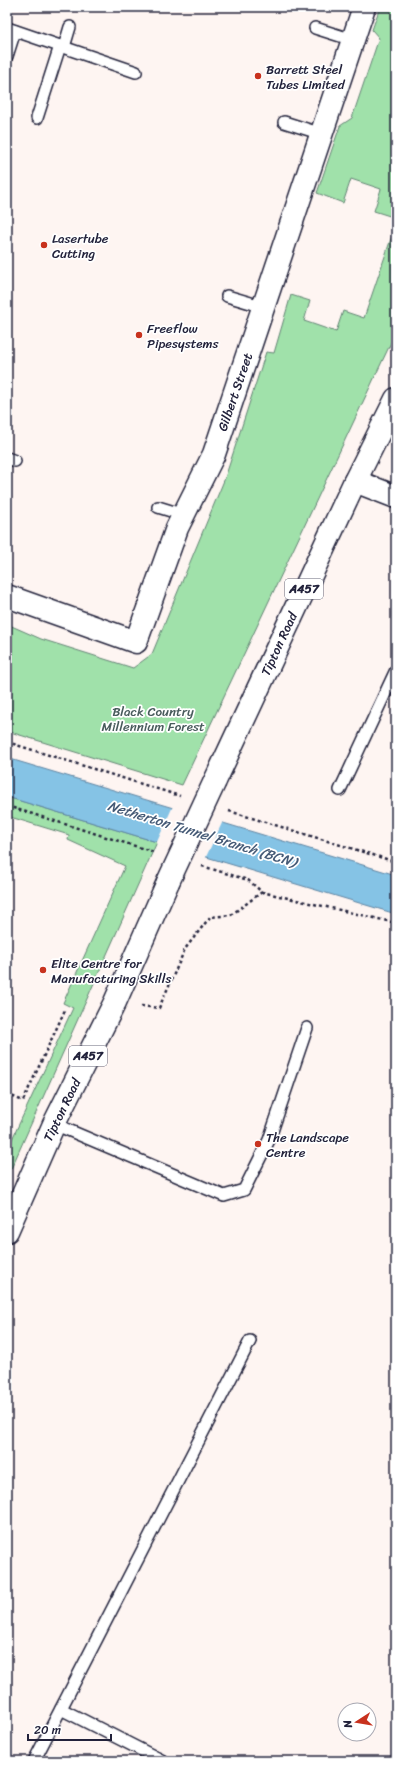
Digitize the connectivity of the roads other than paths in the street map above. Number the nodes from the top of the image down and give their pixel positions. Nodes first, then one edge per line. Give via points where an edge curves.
1 (364, 7) edge
2 (70, 27) dead end
3 (315, 28) dead end
4 (11, 30) edge
5 (353, 40) junction
6 (62, 47) junction
7 (7, 56) edge
8 (136, 72) dead end
9 (37, 118) dead end
10 (284, 122) dead end
11 (322, 134) junction
12 (227, 296) dead end
13 (264, 307) junction
14 (396, 399) edge
15 (355, 481) junction
16 (396, 497) edge
17 (158, 507) dead end
18 (184, 515) junction
19 (7, 596) edge
20 (396, 670) edge
21 (340, 790) dead end
22 (307, 1028) dead end
23 (54, 1124) junction
24 (7, 1231) edge
25 (250, 1341) dead end
26 (61, 1709) junction
27 (34, 1761) edge
28 (164, 1761) edge

1 - 5 main road, Gilbert Street
2 - 6 lane
3 - 5 lane
4 - 6 lane
4 - 7 lane
5 - 11 main road, Gilbert Street
6 - 8 lane
6 - 9 lane
10 - 11 lane
11 - 13 main road, Gilbert Street
12 - 13 lane
13 - 18 main road, Gilbert Street via 214,454
14 - 15 main road, Tipton Road / A457
15 - 16 main road
15 - 23 main road, Tipton Road / A457, bridge via 168,882 115,1002
17 - 18 lane
18 - 19 main road, Gilbert Street via 136,642
20 - 21 lane
22 - 23 lane via 269,1140 244,1190 224,1196
23 - 24 main road, Tipton Road / A457
25 - 26 lane
26 - 27 lane
26 - 28 lane

